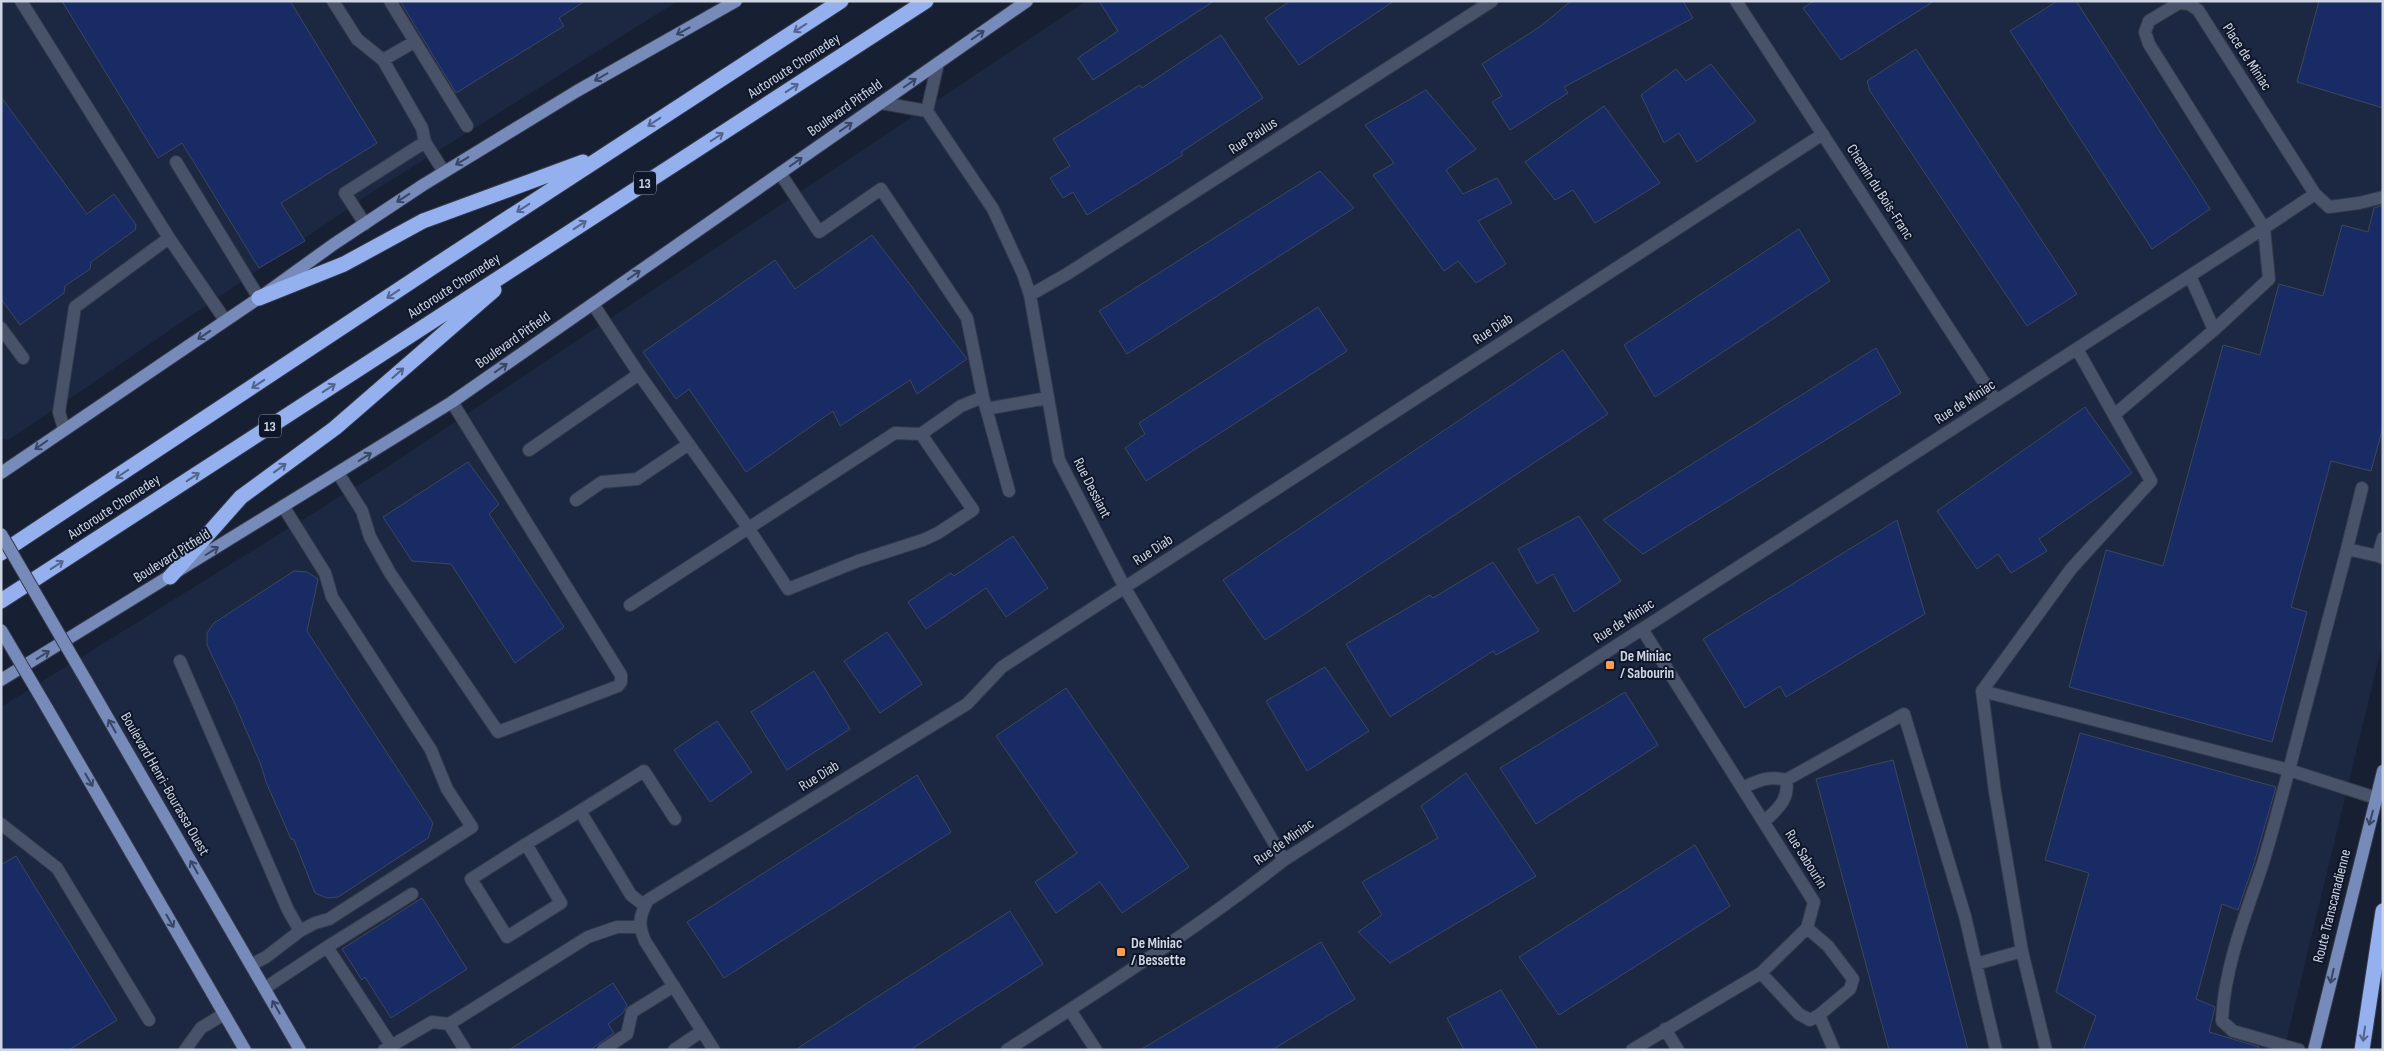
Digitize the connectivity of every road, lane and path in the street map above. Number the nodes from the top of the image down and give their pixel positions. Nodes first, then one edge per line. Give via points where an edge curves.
1 (21, 1) edge
2 (333, 1) edge
3 (390, 1) edge
4 (736, 1) edge
5 (841, 1) edge
6 (926, 1) edge
7 (1027, 1) edge
8 (1492, 1) edge
9 (1736, 1) edge
10 (723, 5) edge
11 (414, 42) junction
12 (383, 60) junction
13 (938, 63) junction
14 (881, 103) junction
15 (927, 111) junction
16 (467, 126) dead end
17 (1823, 134) junction
18 (425, 142) junction
19 (608, 153) junction
20 (176, 162) dead end
21 (444, 172) junction
22 (780, 173) junction
23 (2315, 194) junction
24 (2383, 197) edge
25 (364, 224) junction
26 (2264, 228) junction
27 (169, 238) junction
28 (539, 252) junction
29 (2190, 276) junction
30 (1030, 295) junction
31 (259, 298) junction
32 (593, 304) junction
33 (226, 320) junction
34 (1, 328) edge
35 (2214, 330) junction
36 (2077, 348) junction
37 (23, 358) dead end
38 (639, 374) junction
39 (1047, 398) junction
40 (1996, 401) junction
41 (452, 402) junction
42 (985, 403) junction
43 (2114, 415) junction
44 (64, 429) junction
45 (921, 434) junction
46 (689, 444) junction
47 (529, 450) dead end
48 (1, 473) edge
49 (338, 473) junction
50 (2362, 488) dead end
51 (1009, 490) dead end
52 (576, 500) dead end
53 (283, 506) junction
54 (749, 529) junction
55 (1, 534) edge
56 (2383, 538) edge
57 (2347, 549) junction
58 (1, 553) edge
59 (2380, 557) edge
60 (170, 576) junction
61 (1125, 588) junction
62 (1, 601) edge
63 (630, 605) dead end
64 (1642, 629) junction
65 (1, 630) edge
66 (180, 661) dead end
67 (1, 680) edge
68 (1982, 691) junction
69 (2289, 770) junction
70 (2383, 771) edge
71 (1786, 780) junction
72 (1742, 788) junction
73 (2376, 798) junction
74 (580, 811) junction
75 (675, 819) dead end
76 (1764, 822) junction
77 (1, 824) edge
78 (526, 844) junction
79 (1284, 860) junction
80 (412, 894) dead end
81 (645, 906) junction
82 (2383, 911) edge
83 (639, 927) junction
84 (1807, 928) junction
85 (300, 931) junction
86 (328, 947) junction
87 (2022, 951) junction
88 (1976, 964) junction
89 (251, 965) junction
90 (1761, 973) junction
91 (674, 986) junction
92 (264, 988) junction
93 (1070, 1010) junction
94 (224, 1014) junction
95 (1819, 1016) junction
96 (149, 1020) dead end
97 (449, 1024) junction
98 (1665, 1029) junction
99 (702, 1031) junction
100 (388, 1048) edge
101 (185, 1050) edge
102 (245, 1050) edge
103 (300, 1050) edge
104 (465, 1050) edge
105 (603, 1050) edge
106 (674, 1050) edge
107 (714, 1050) edge
108 (1007, 1050) edge
109 (1096, 1050) edge
110 (1632, 1050) edge
111 (1678, 1050) edge
112 (1834, 1050) edge
113 (1996, 1050) edge
114 (2046, 1050) edge
115 (2299, 1050) edge
116 (2314, 1050) edge
117 (2362, 1050) edge

1 - 27 street
2 - 12 street via 357,39
3 - 11 street
4 - 10 main road
5 -> 19 highway, Autoroute Chomedey
28 -> 6 highway, Autoroute Chomedey / 13
13 -> 7 main road, Boulevard Pitfield
8 - 30 street, Rue Paulus via 1068,274
9 - 17 street, Chemin du Bois-Franc
10 -> 21 main road
11 - 12 street
11 - 16 street
12 - 18 street via 422,128
14 -> 13 main road, Boulevard Pitfield
13 - 15 street
14 - 15 street
22 -> 14 main road, Boulevard Pitfield
15 - 30 street, Rue Dessiant via 992,209 1015,253
17 - 40 street, Chemin du Bois-Franc
17 - 61 street, Rue Diab
18 - 21 street
18 - 25 street via 345,192
19 - 31 highway via 423,221 344,264
19 -> 58 highway, Autoroute Chomedey
20 - 31 street
21 -> 25 main road
32 -> 22 main road, Boulevard Pitfield
22 - 42 street via 819,232 881,190 964,311
23 - 24 street via 2329,207
23 - 26 street
23 - 26 street, Place de Miniac via 2198,10 2189,4 2179,3 2149,21 2145,32 2149,44
25 - 31 main road
26 - 29 street, Rue de Miniac
26 - 35 street via 2269,279
27 - 33 street
27 - 44 street via 75,307 59,412
60 -> 28 highway via 241,497 335,428
62 -> 28 highway, Autoroute Chomedey / 13
29 - 35 street
29 - 36 street, Rue de Miniac
30 - 39 street, Rue Dessiant
31 - 33 main road
32 - 38 street
41 -> 32 main road, Boulevard Pitfield
33 -> 44 main road
34 - 37 street
35 - 43 street
36 - 40 street, Rue de Miniac
36 - 43 street
38 - 46 street
38 - 47 street
39 - 42 street
39 - 61 street, Rue Dessiant via 1059,460
40 - 64 street, Rue de Miniac
49 -> 41 main road, Boulevard Pitfield
41 - 49 street via 621,675 618,686 498,732 390,573 370,537 362,511
42 - 45 street via 961,406
42 - 51 street
43 - 68 street via 2151,481 2071,569
44 -> 48 main road
45 - 54 street via 895,433
45 - 54 street via 973,510 938,533 788,589
46 - 52 street via 637,479 602,482
46 - 54 street
49 - 53 main road, Boulevard Pitfield
50 - 57 street
60 -> 53 main road, Boulevard Pitfield
53 - 85 street via 325,573 332,597 431,750 447,789 472,827 329,919
54 - 63 street
89 -> 55 main road, Boulevard Henri-Bourassa Ouest, bridge
56 - 59 street
57 - 59 street
57 - 69 street
67 -> 60 main road, Boulevard Pitfield
61 - 79 street, Rue Dessiant
61 - 81 street, Rue Diab via 1002,667 967,704 648,900
64 - 72 street, Rue Sabourin
64 - 79 street, Rue de Miniac
65 -> 94 main road, bridge
66 - 85 street
68 - 69 street
68 - 87 street via 1995,792
69 - 73 street
69 - 115 street via 2237,942 2223,999 2222,1021 2234,1031
70 - 73 main road, Route Transcanadienne
71 - 72 street via 1765,778
71 - 76 street via 1788,790 1784,803
71 - 88 street via 1904,714 1965,916
72 - 76 street, Rue Sabourin
73 -> 116 main road, Route Transcanadienne
74 - 75 street via 644,770
74 - 78 street
74 - 81 street via 631,895
76 - 84 street, Rue Sabourin via 1814,902
77 - 96 street via 57,868
78 - 78 street via 472,880 507,937 561,902
79 - 93 street, Rue de Miniac
80 - 86 street
81 - 83 street
82 -> 117 highway
83 - 91 street
83 - 97 street via 617,927 588,937
84 - 90 street
84 - 95 street via 1828,946 1853,979 1850,989
85 - 89 street
86 - 92 street
86 - 100 street
87 - 88 street
87 - 114 street
88 - 113 street
89 - 92 main road, Boulevard Henri-Bourassa Ouest
90 - 95 street via 1799,1014 1810,1020
90 - 98 street
91 - 99 street
91 - 105 street via 632,1012 627,1034
103 -> 92 main road, Boulevard Henri-Bourassa Ouest
93 - 108 street, Rue de Miniac
93 - 109 street
94 - 101 street via 201,1028
94 - 102 main road
95 - 112 street
97 - 100 street via 432,1022
97 - 104 street
98 - 110 street
98 - 111 street
99 - 106 street
99 - 107 street

